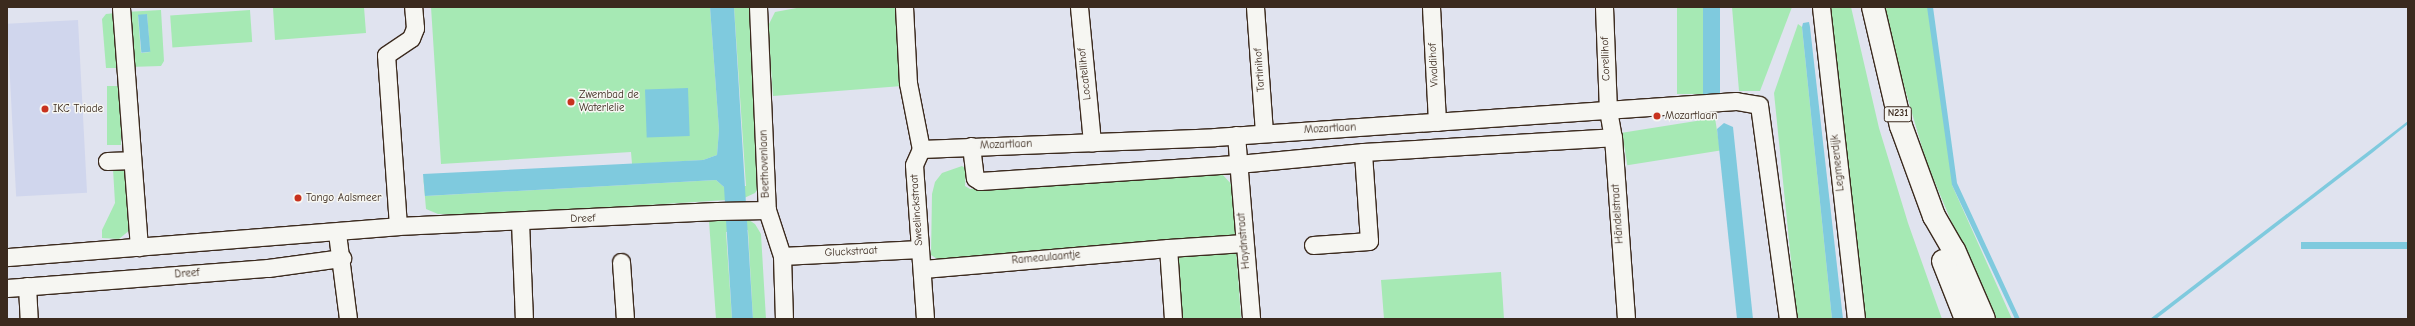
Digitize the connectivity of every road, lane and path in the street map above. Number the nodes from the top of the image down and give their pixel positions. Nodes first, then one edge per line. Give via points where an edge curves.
1 (413, 7) edge
2 (758, 7) edge
3 (904, 7) edge
4 (1079, 7) edge
5 (1255, 7) edge
6 (1431, 7) edge
7 (1604, 7) edge
8 (1821, 7) edge
9 (1874, 7) edge
10 (121, 8) dead end
11 (1608, 110) junction
12 (1437, 122) junction
13 (1264, 133) junction
14 (1236, 135) junction
15 (1612, 137) junction
16 (1092, 142) junction
17 (971, 146) junction
18 (921, 149) junction
19 (1363, 152) junction
20 (132, 160) junction
21 (108, 161) dead end
22 (1238, 164) junction
23 (767, 210) junction
24 (1934, 216) junction
25 (520, 221) junction
26 (398, 226) junction
27 (337, 233) junction
28 (1244, 243) junction
29 (1314, 245) dead end
30 (139, 247) junction
31 (1168, 248) junction
32 (920, 249) junction
33 (782, 256) junction
34 (7, 257) edge
35 (342, 258) junction
36 (621, 262) dead end
37 (923, 269) junction
38 (27, 286) junction
39 (7, 288) edge
40 (29, 319) edge
41 (348, 319) edge
42 (524, 319) edge
43 (625, 319) edge
44 (784, 319) edge
45 (925, 319) edge
46 (1173, 319) edge
47 (1251, 319) edge
48 (1626, 319) edge
49 (1788, 319) edge
50 (1856, 319) edge
51 (1966, 319) edge
52 (1984, 319) edge

1 - 26 street via 415,28 411,38 386,55
2 - 23 street, Beethovenlaan
3 - 18 street via 908,83
4 - 16 street, Locatellihof
5 - 13 street, Tartinihof
6 - 12 street, Vivaldihof
7 - 11 street, Corellihof
8 - 50 street, Legmeerdijk
9 - 24 main road, N231 via 1901,126
10 - 20 street
11 - 12 street, Mozartlaan
11 - 15 street, Händelstraat
11 - 49 street, Mozartlaan via 1736,101 1759,105
12 - 13 street, Mozartlaan
13 - 14 street, Mozartlaan
14 - 16 street, Mozartlaan
14 - 22 street
15 - 19 street
15 - 48 street, Händelstraat
16 - 17 street, Mozartlaan
17 - 18 street, Mozartlaan
17 - 22 street via 975,178 980,181
18 - 32 street, Sweelinckstraat via 914,165
19 - 22 street
19 - 29 street via 1369,241
20 - 21 street
20 - 30 street
22 - 28 street, Haydnstraat
23 - 25 street, Dreef via 722,210
23 - 33 street, Beethovenlaan
24 - 51 main road, N231 via 1940,253
24 - 52 main road, N231 via 1954,250
25 - 26 street, Dreef
25 - 42 street
26 - 27 street, Dreef
27 - 30 street, Dreef
27 - 35 street
28 - 31 street, Rameaulaantje
28 - 47 street, Haydnstraat
30 - 34 street, Dreef
31 - 37 street, Rameaulaantje
31 - 46 street
32 - 33 street, Gluckstraat
32 - 37 street, Sweelinckstraat
33 - 44 street, Beethovenlaan
35 - 38 street, Dreef via 268,268
35 - 41 street
36 - 43 street
37 - 45 street, Sweelinckstraat
38 - 39 street, Dreef
38 - 40 street

